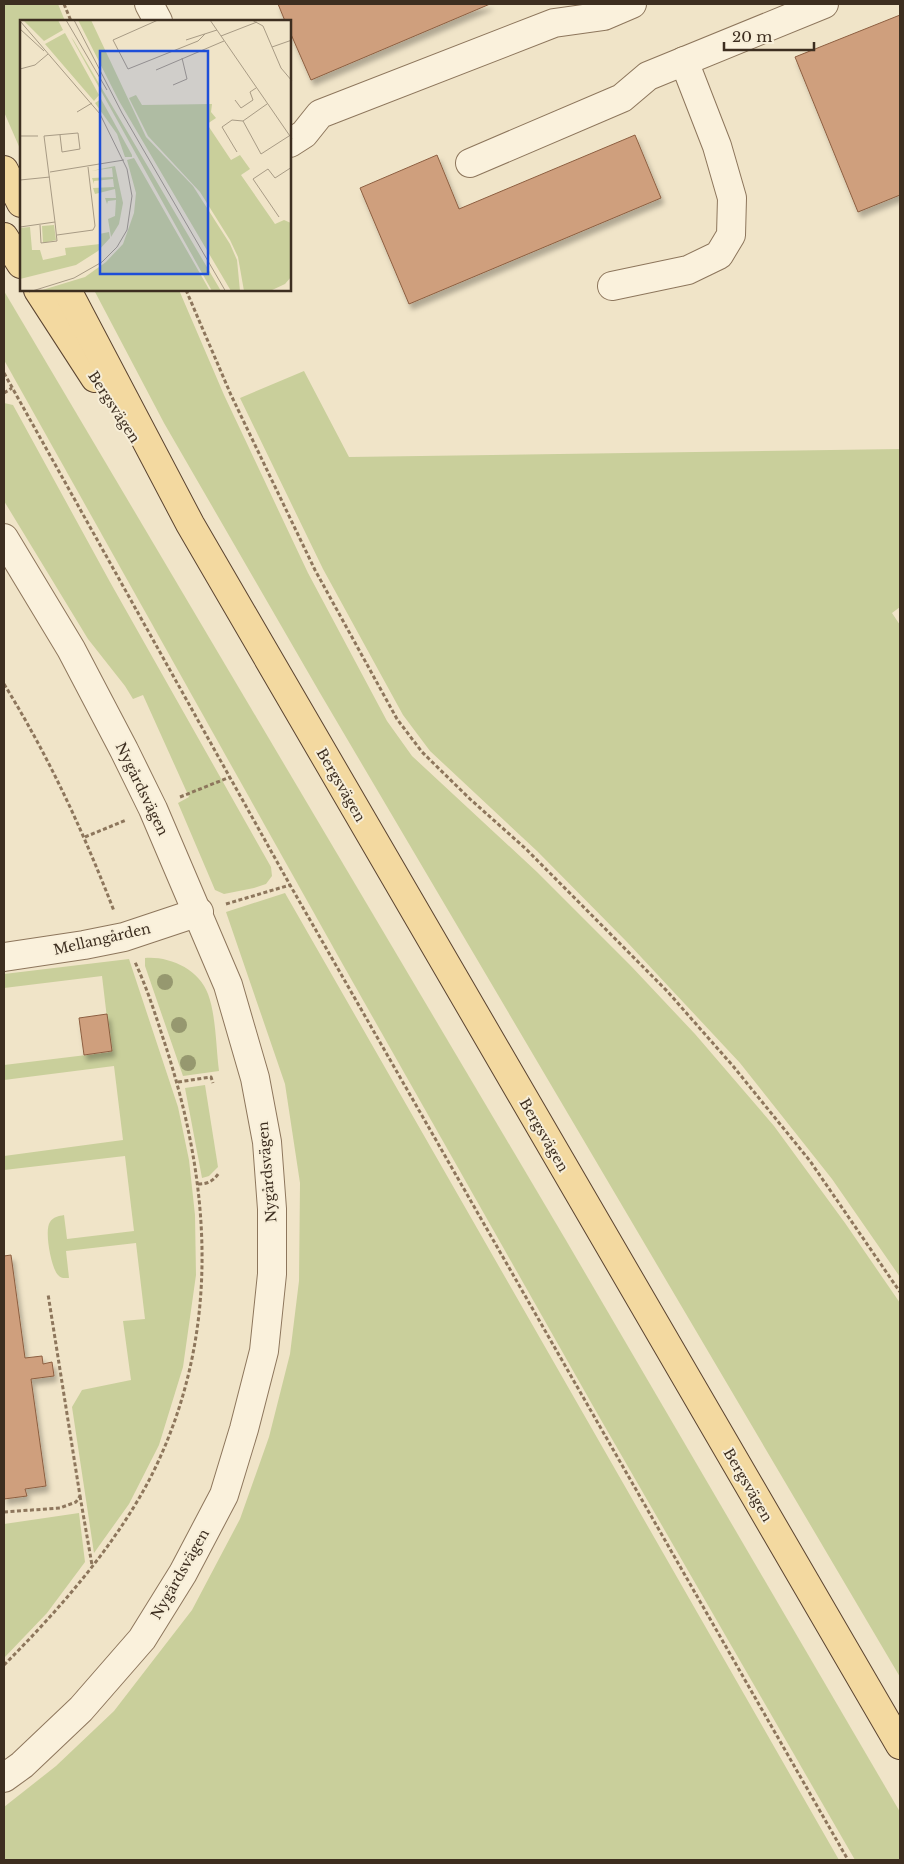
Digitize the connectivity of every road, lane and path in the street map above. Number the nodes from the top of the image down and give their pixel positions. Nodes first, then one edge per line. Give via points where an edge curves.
1 (64, 4) edge
2 (150, 4) edge
3 (632, 4) edge
4 (824, 4) edge
5 (71, 20) edge
6 (158, 20) edge
7 (684, 61) junction
8 (291, 142) edge
9 (470, 162) dead end
10 (4, 170) edge
11 (20, 201) edge
12 (4, 237) edge
13 (20, 262) edge
14 (612, 286) dead end
15 (39, 291) edge
16 (68, 291) edge
17 (186, 291) edge
18 (4, 374) edge
19 (12, 388) junction
20 (4, 394) edge
21 (190, 524) junction
22 (4, 538) edge
23 (4, 684) edge
24 (230, 777) junction
25 (183, 795) dead end
26 (290, 885) junction
27 (199, 912) junction
28 (124, 936) junction
29 (4, 957) edge
30 (178, 1082) junction
31 (213, 1083) dead end
32 (219, 1173) dead end
33 (198, 1184) junction
34 (900, 1292) edge
35 (48, 1294) dead end
36 (80, 1496) junction
37 (4, 1512) edge
38 (92, 1565) junction
39 (4, 1665) edge
40 (900, 1745) edge
41 (4, 1778) edge
42 (848, 1860) edge

1 - 5 path
2 - 6 street
3 - 8 street via 604,16 554,23 320,114 304,134
4 - 7 street
7 - 9 street via 648,76 622,98
7 - 14 street via 717,146 732,198 731,235 719,255 688,270
10 - 11 main road
12 - 13 main road
15 - 21 main road, Bergsvägen
16 - 21 main road, Bergsvägen
17 - 34 path via 231,395 315,570 397,719 422,752 526,849 667,991 727,1059 810,1161
18 - 19 path
19 - 20 path
19 - 24 path
21 - 40 main road, Bergsvägen
22 - 27 street, Nygårdsvägen via 71,649 124,750
23 - 28 path via 37,739 85,837
24 - 25 path
24 - 26 path
26 - 27 path
26 - 42 path
27 - 28 street, Mellangården
27 - 41 street, Nygårdsvägen via 228,985 255,1078 266,1142 272,1209 272,1274 264,1351 224,1495 183,1573 142,1639 81,1710
28 - 29 street, Mellangården
28 - 30 path via 146,985
30 - 31 path via 211,1077
30 - 33 path
32 - 33 path via 206,1184
33 - 38 path via 202,1251 200,1301 184,1392 150,1477 124,1522
35 - 36 path
36 - 37 path via 76,1502 60,1508
36 - 38 path
38 - 39 path via 35,1634

